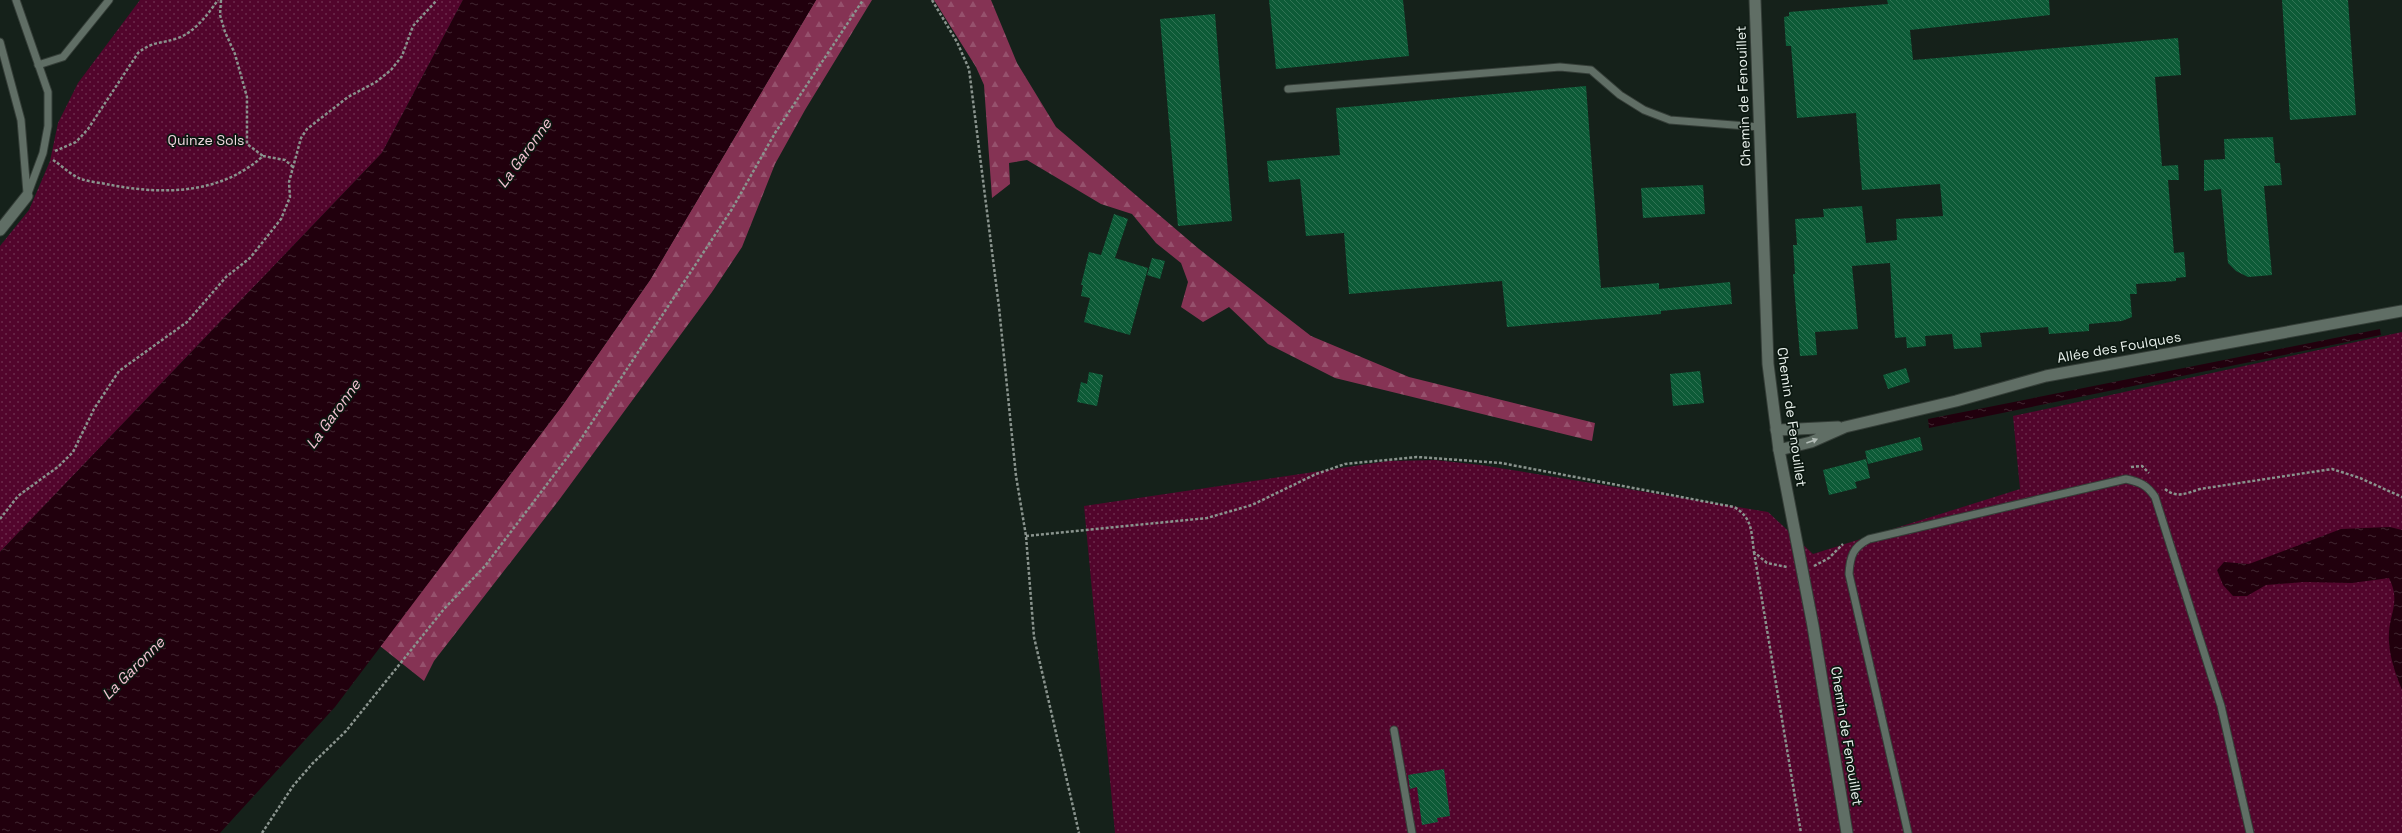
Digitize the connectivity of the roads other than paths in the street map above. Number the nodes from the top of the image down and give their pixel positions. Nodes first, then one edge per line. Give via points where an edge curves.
1 (16, 0) edge
2 (109, 0) edge
3 (1755, 0) edge
4 (0, 42) edge
5 (38, 65) junction
6 (1288, 89) dead end
7 (1759, 126) junction
8 (27, 196) junction
9 (0, 230) edge
10 (2402, 311) edge
11 (1845, 427) junction
12 (1776, 430) junction
13 (1778, 450) junction
14 (1394, 730) dead end
15 (1412, 833) edge
16 (1847, 833) edge
17 (1908, 833) edge
18 (2250, 833) edge

1 - 5 lane
2 - 5 lane via 63,57
3 - 7 street, Chemin de Fenouillet
4 - 8 lane via 21,120
5 - 8 lane via 48,92 48,126 43,153
6 - 7 lane via 1560,67 1591,70 1620,95 1644,110 1670,120
7 - 12 street, Chemin de Fenouillet via 1768,364
8 - 9 street
10 - 11 street, Allée des Foulques via 2046,376 1956,401
11 - 12 street, Allée des Foulques
13 -> 11 street, Allée des Foulques via 1811,442
12 - 13 street, Chemin de Fenouillet
13 - 16 street, Chemin de Fenouillet via 1814,626
14 - 15 lane
17 - 18 lane via 1849,574 1850,558 1858,545 1869,539 2126,479 2148,487 2155,497 2221,706

